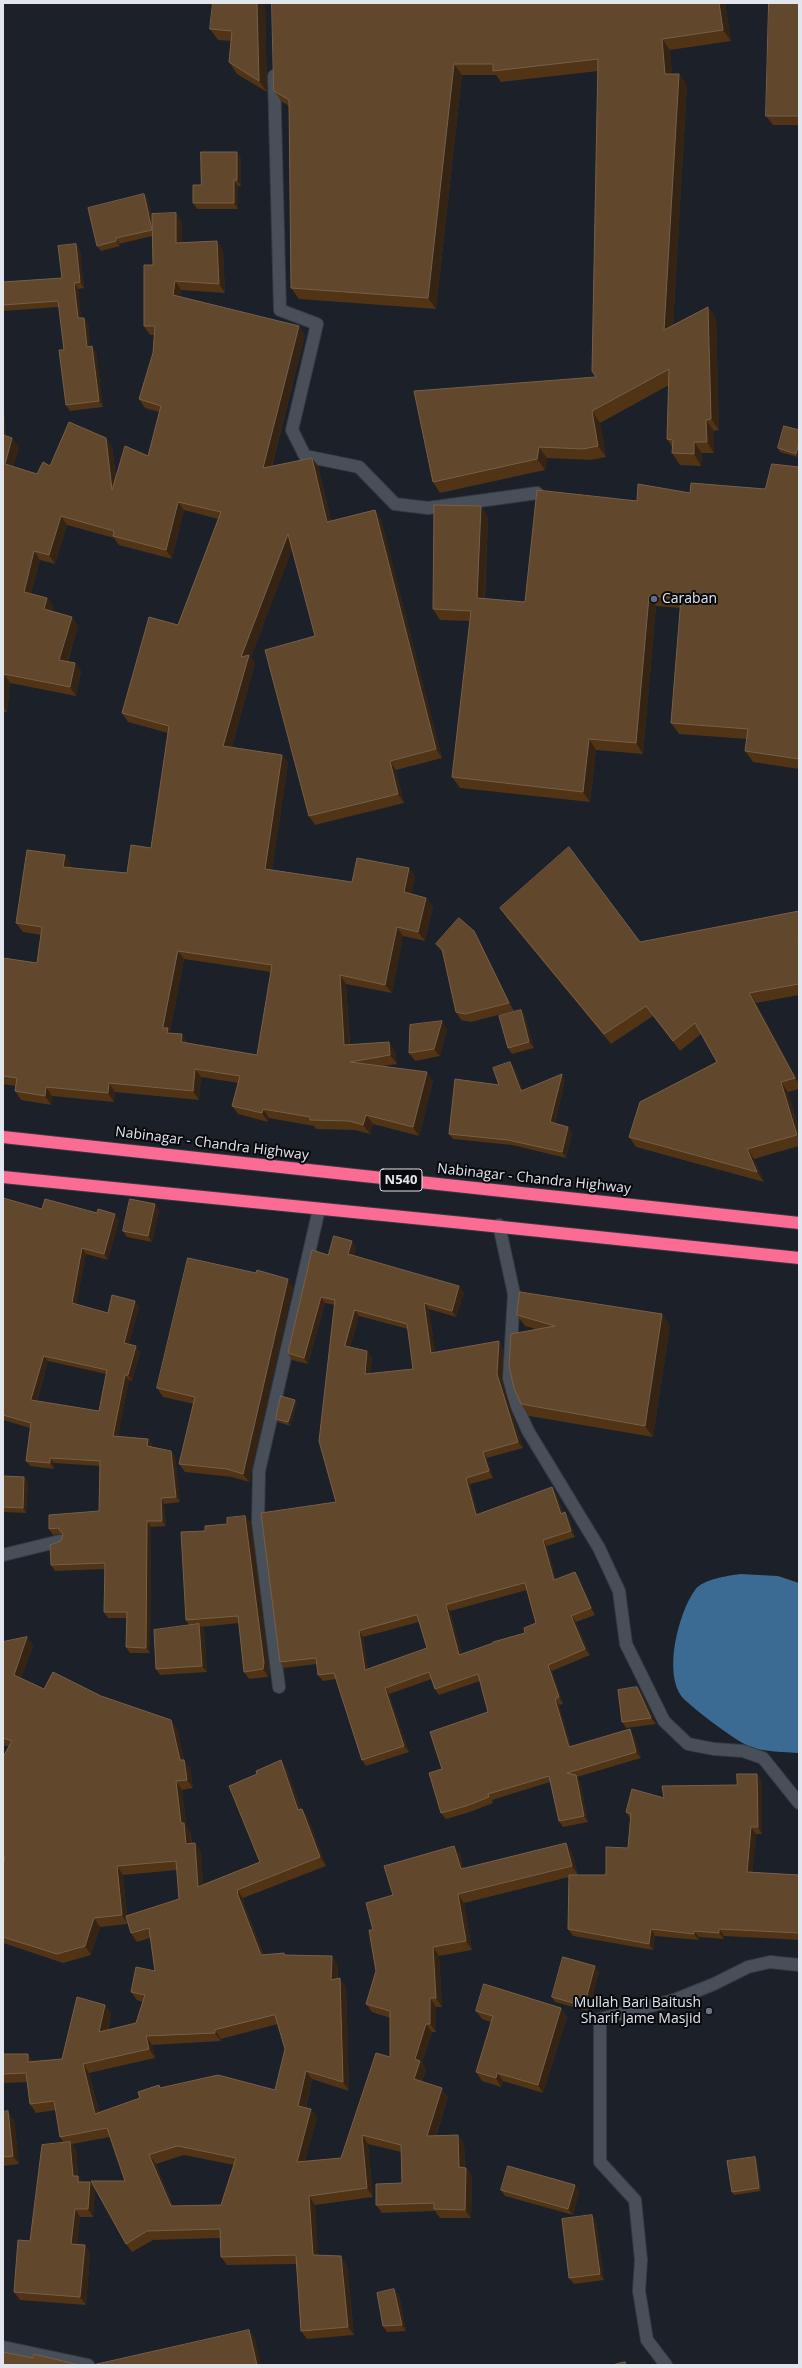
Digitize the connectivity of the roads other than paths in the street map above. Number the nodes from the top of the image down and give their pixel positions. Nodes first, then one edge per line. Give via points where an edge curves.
1 (274, 66) edge
2 (538, 493) edge
3 (3, 1137) edge
4 (3, 1177) edge
5 (320, 1209) junction
6 (799, 1223) edge
7 (499, 1225) junction
8 (799, 1258) edge
9 (60, 1540) edge
10 (3, 1555) edge
11 (279, 1687) dead end
12 (799, 1803) edge
13 (799, 1965) edge
14 (3, 2347) edge
15 (88, 2365) edge
16 (666, 2365) edge

1 - 2 street via 280,310 317,324 292,430 305,456 359,467 395,504 428,508
3 - 6 highway, Nabinagar - Chandra Highway / N540
4 - 5 highway
5 - 7 highway
5 - 11 street via 259,1471 258,1522
7 - 8 highway
7 - 12 street via 514,1294 509,1378 515,1402 528,1431 599,1548 619,1591 626,1644 664,1721 688,1744 714,1749 743,1750 763,1758
9 - 10 street
13 - 16 street via 770,1962 748,1967 674,2000 600,2020 600,2162 635,2200 642,2260 640,2292 647,2340
14 - 15 street

